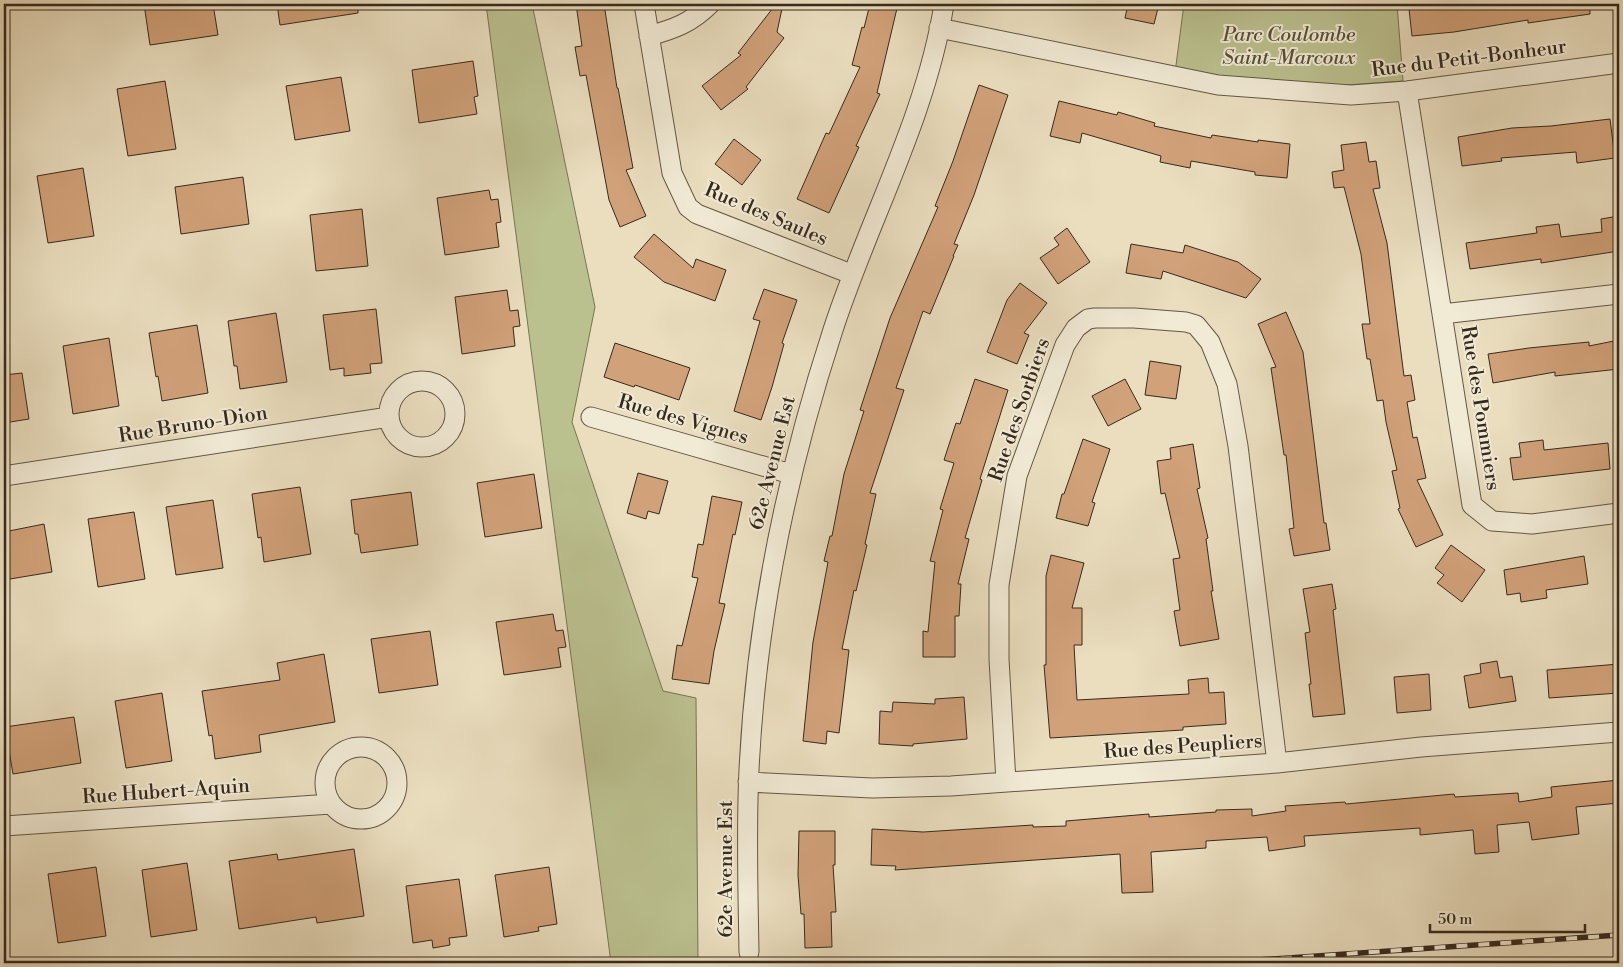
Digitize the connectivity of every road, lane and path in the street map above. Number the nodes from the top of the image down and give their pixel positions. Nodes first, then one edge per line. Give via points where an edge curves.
1 (644, 4) edge
2 (710, 4) edge
3 (944, 4) edge
4 (939, 28) junction
5 (649, 36) junction
6 (1619, 63) edge
7 (1407, 91) junction
8 (851, 274) junction
9 (1619, 294) edge
10 (1442, 314) junction
11 (389, 417) dead end
12 (591, 417) dead end
13 (791, 474) junction
14 (4, 476) edge
15 (1619, 512) edge
16 (1619, 732) edge
17 (1277, 763) junction
18 (748, 782) junction
19 (1006, 782) junction
20 (331, 804) dead end
21 (4, 826) edge
22 (749, 952) dead end

1 - 5 street, Rue des Saules
2 - 5 street via 679,27
3 - 4 street, 62e Avenue Est
4 - 7 street, Rue du Petit-Bonheur via 1218,85 1351,95
4 - 8 street, 62e Avenue Est via 906,138
5 - 8 street, Rue des Saules via 672,173 688,207 698,214
6 - 7 street, Rue du Petit-Bonheur
7 - 10 street, Rue des Pommiers
8 - 13 street, 62e Avenue Est
9 - 10 street, Rue des Pommiers
10 - 15 street, Rue des Pommiers via 1472,504 1492,521 1532,524
11 - 14 street, Rue Bruno-Dion
12 - 13 street, Rue des Vignes
13 - 18 street, 62e Avenue Est via 763,629
16 - 17 street, Rue des Peupliers via 1421,747
17 - 19 street, Rue des Peupliers
17 - 19 street, Rue des Sorbiers via 1238,446 1227,384 1210,342 1196,325 1186,322 1095,318 1076,328 1065,345 1018,476 999,585 999,658
18 - 19 street, Rue des Peupliers via 890,788
18 - 22 street, 62e Avenue Est
20 - 21 street, Rue Hubert-Aquin

